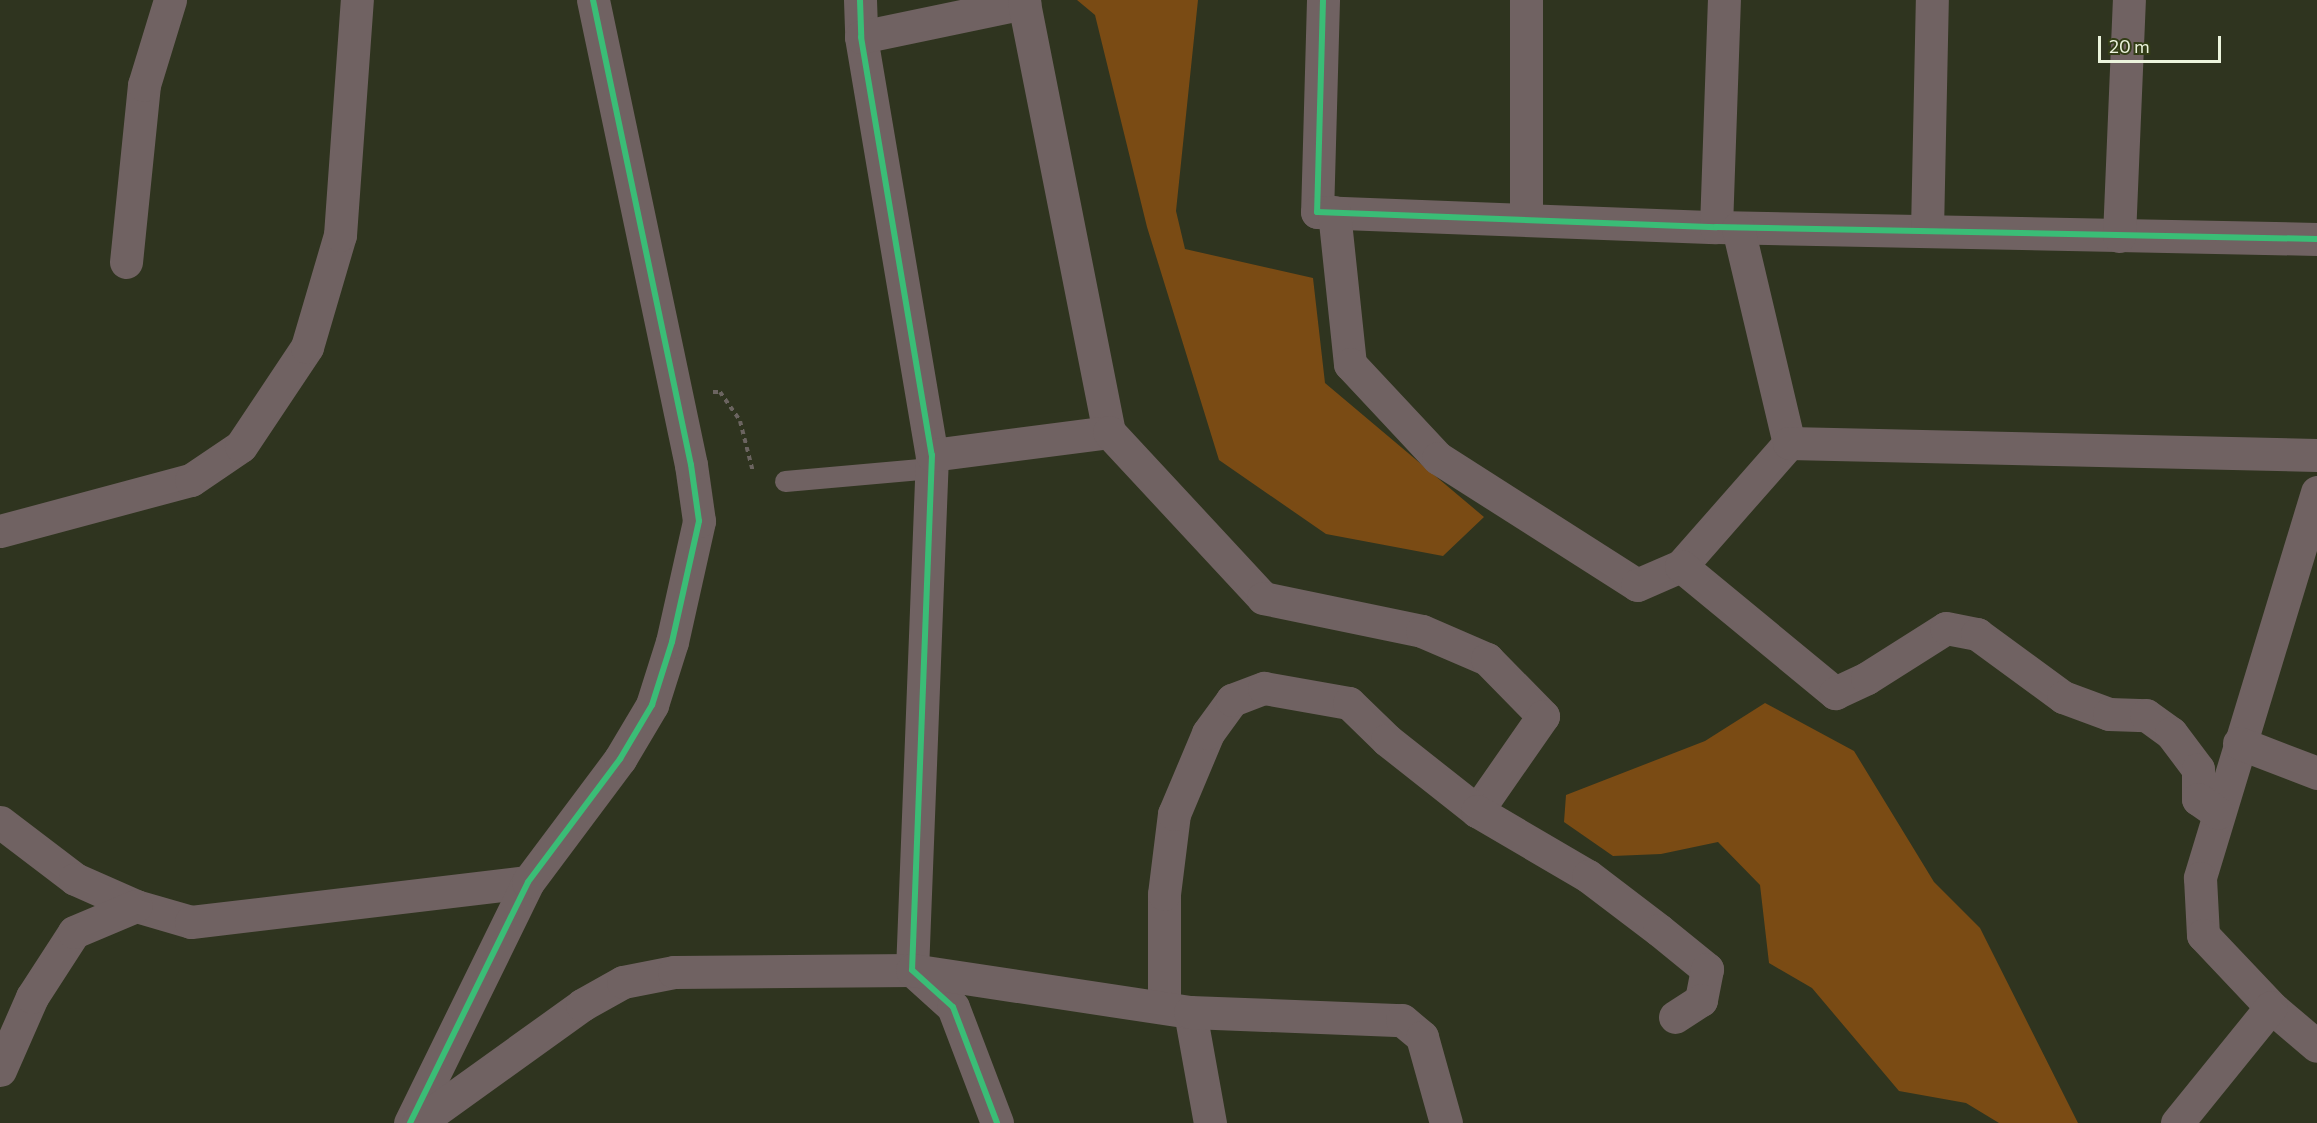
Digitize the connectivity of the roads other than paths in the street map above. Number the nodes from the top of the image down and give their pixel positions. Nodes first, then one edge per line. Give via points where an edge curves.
1 (170, 0) edge
2 (357, 0) edge
3 (593, 0) edge
4 (860, 0) edge
5 (1323, 0) edge
6 (1526, 0) edge
7 (1724, 0) edge
8 (1932, 0) edge
9 (2129, 0) edge
10 (861, 37) junction
11 (1334, 212) junction
12 (1526, 219) junction
13 (1727, 227) junction
14 (1927, 231) junction
15 (2119, 236) junction
16 (2317, 239) edge
17 (126, 261) dead end
18 (1109, 432) junction
19 (1789, 443) junction
20 (2317, 455) edge
21 (932, 461) junction
22 (785, 481) road end
23 (2317, 492) edge
24 (0, 531) edge
25 (1681, 566) junction
26 (2239, 743) junction
27 (2317, 772) edge
28 (1477, 810) junction
29 (2218, 813) junction
30 (0, 822) edge
31 (528, 882) junction
32 (136, 906) junction
33 (912, 970) junction
34 (2271, 1007) junction
35 (1177, 1010) junction
36 (1675, 1017) dead end
37 (2317, 1046) edge
38 (0, 1070) edge
39 (410, 1123) edge
40 (418, 1123) edge
41 (997, 1123) edge
42 (1210, 1123) edge
43 (1446, 1123) edge
44 (2177, 1123) edge

1 - 17 street via 144,85
2 - 24 street via 340,235 307,347 241,446 191,480
3 - 31 street via 677,395 699,521 652,705 620,759
4 - 10 street
5 - 11 street via 1317,212
6 - 12 street
7 - 13 street
8 - 14 street
9 - 15 street
10 - 18 street via 1024,3
10 - 21 street
11 - 12 street
11 - 25 street via 1350,364 1438,458 1637,585
12 - 13 street
13 - 14 street
13 - 19 street
14 - 15 street
15 - 16 street
18 - 21 street
18 - 28 street via 1263,598 1422,631 1487,659 1542,716
19 - 20 street
19 - 25 street
21 - 22 lane
21 - 33 street
23 - 26 street
25 - 29 street via 1835,693 1867,678 1946,628 1977,634 2063,697 2109,714 2146,715 2171,733 2198,770 2198,799
26 - 27 street
26 - 29 street
28 - 35 street via 1387,740 1349,703 1264,688 1232,700 1208,733 1174,814 1164,894
28 - 36 street via 1588,876 1707,969 1701,1000
29 - 34 street via 2200,878 2203,935
30 - 32 street via 75,879
31 - 32 street via 191,922
31 - 39 street
32 - 38 street via 74,932 32,997
33 - 35 street
33 - 40 street via 674,972 623,982 582,1005
33 - 41 street via 953,1007
34 - 37 street
34 - 44 street
35 - 42 street
35 - 43 street via 1402,1020 1422,1037

